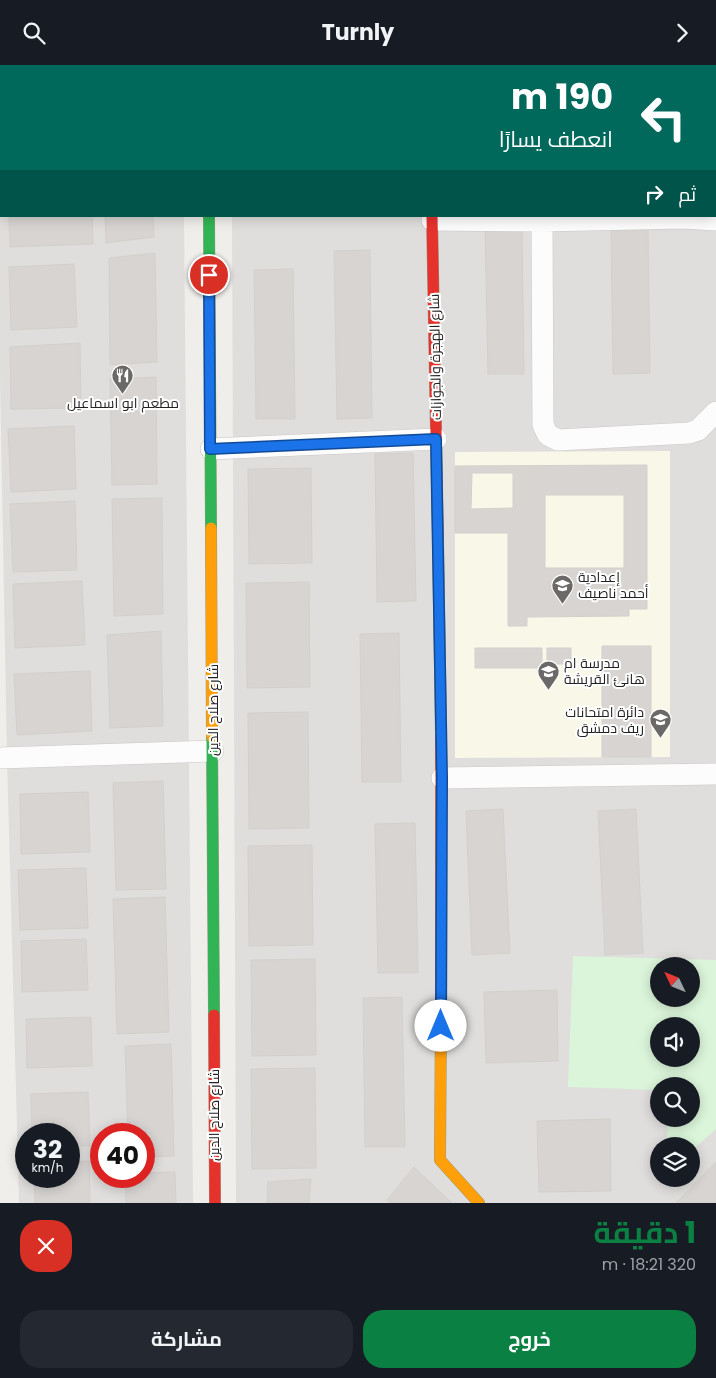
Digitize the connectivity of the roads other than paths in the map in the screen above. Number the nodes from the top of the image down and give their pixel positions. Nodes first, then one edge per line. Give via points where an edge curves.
1 (208, 217) edge
2 (683, 217) edge
3 (432, 218) edge
4 (716, 220) edge
5 (542, 221) junction
6 (716, 412) edge
7 (436, 439) junction
8 (210, 449) junction
9 (213, 751) junction
10 (0, 758) edge
11 (716, 774) edge
12 (442, 778) junction
13 (214, 1203) edge
14 (479, 1203) edge

1 - 8 street, شارع صلاح الدين
2 - 4 street
2 - 5 street
3 - 5 street
3 - 7 street, شارع الهجرة والجوازات
5 - 6 street via 543,425 548,435 558,441 689,433 698,430
7 - 8 street
7 - 12 street, شارع الهجرة والجوازات
8 - 9 street, شارع صلاح الدين
9 - 10 street
9 - 13 street, شارع صلاح الدين
11 - 12 street
12 - 14 street, شارع الهجرة والجوازات via 440,1160

